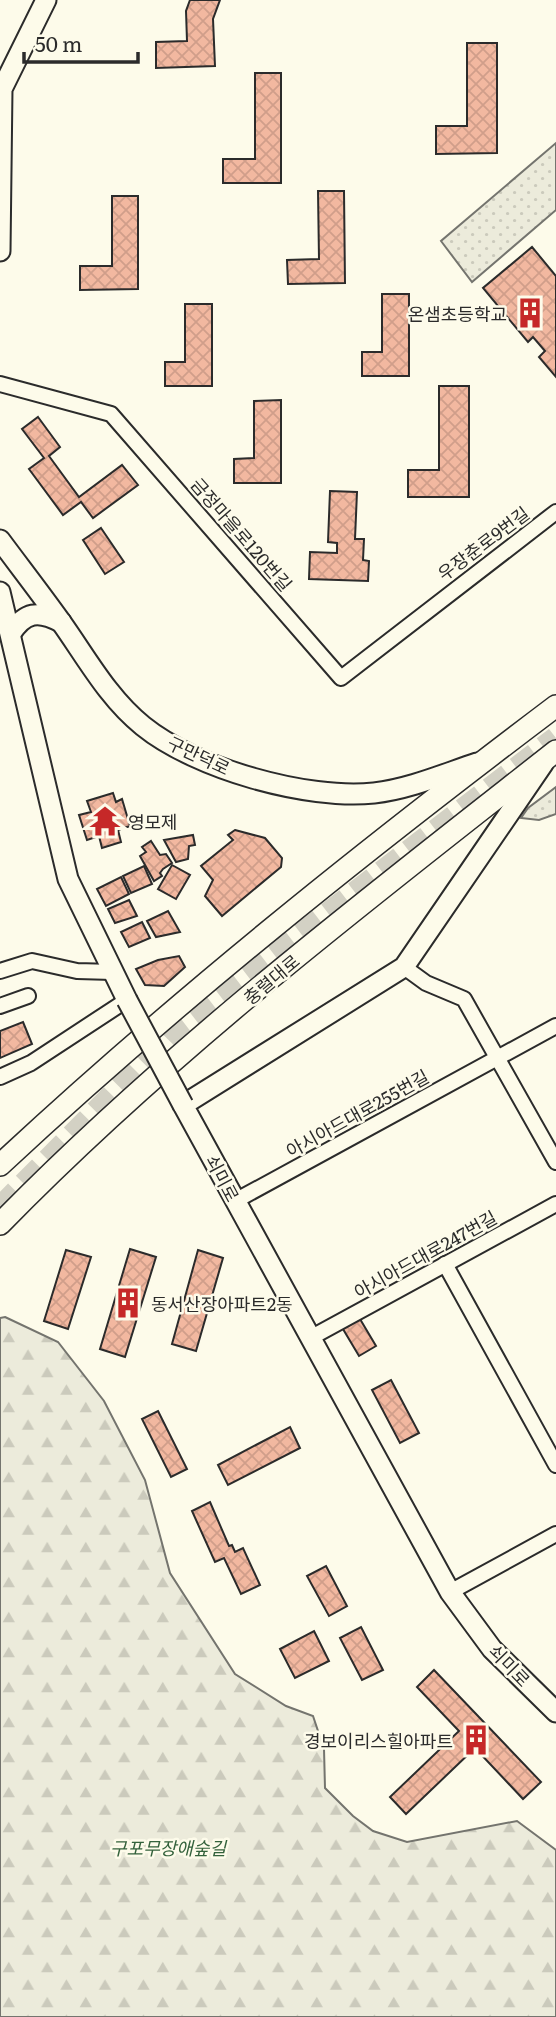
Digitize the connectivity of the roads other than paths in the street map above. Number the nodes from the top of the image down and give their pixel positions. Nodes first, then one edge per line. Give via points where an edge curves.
1 (46, 0) edge
2 (1, 88) edge
3 (0, 251) edge
4 (0, 384) edge
5 (556, 512) edge
6 (0, 540) edge
7 (0, 592) edge
8 (434, 605) joint
9 (5, 620) edge
10 (62, 622) junction
11 (8, 657) edge
12 (556, 706) edge
13 (552, 754) edge
14 (484, 760) junction
15 (404, 967) junction
16 (0, 971) edge
17 (113, 972) junction
18 (28, 996) dead end
19 (127, 1000) junction
20 (0, 1006) edge
21 (556, 1026) edge
22 (498, 1058) junction
23 (0, 1077) edge
24 (183, 1105) junction
25 (556, 1162) edge
26 (0, 1165) edge
27 (234, 1201) junction
28 (556, 1204) edge
29 (0, 1224) edge
30 (445, 1264) junction
31 (312, 1337) junction
32 (556, 1465) edge
33 (556, 1534) edge
34 (450, 1592) junction
35 (556, 1712) edge

1 - 2 main road
2 - 3 main road
4 - 8 street, 금정마을로120번길 via 111,414 341,678
5 - 8 street, 우장춘로9번길
6 - 10 main road, 구만덕로
7 - 9 main road, 쇠미로
9 - 10 main road via 46,614
9 - 11 main road, 쇠미로
10 - 14 main road, 구만덕로 via 112,695 143,726 183,751 262,782 329,794 376,793
11 - 17 main road, 쇠미로 via 68,879
12 - 14 main road
13 - 15 main road
13 - 29 main road, 충렬대로 via 138,1091
14 - 26 main road via 163,1018
15 - 22 street via 426,983 464,999
15 - 24 main road
16 - 17 street via 32,961 77,971
17 - 19 main road, 쇠미로
18 - 20 street
19 - 23 street via 31,1063
19 - 24 main road, 쇠미로, bridge
21 - 22 street, 아시아드대로255번길
22 - 25 street
22 - 27 street, 아시아드대로255번길
24 - 27 main road, 쇠미로
27 - 31 main road, 쇠미로
28 - 30 street, 아시아드대로247번길
30 - 31 street, 아시아드대로247번길
30 - 32 street
31 - 34 main road, 쇠미로
33 - 34 street
34 - 35 main road, 쇠미로 via 492,1649

